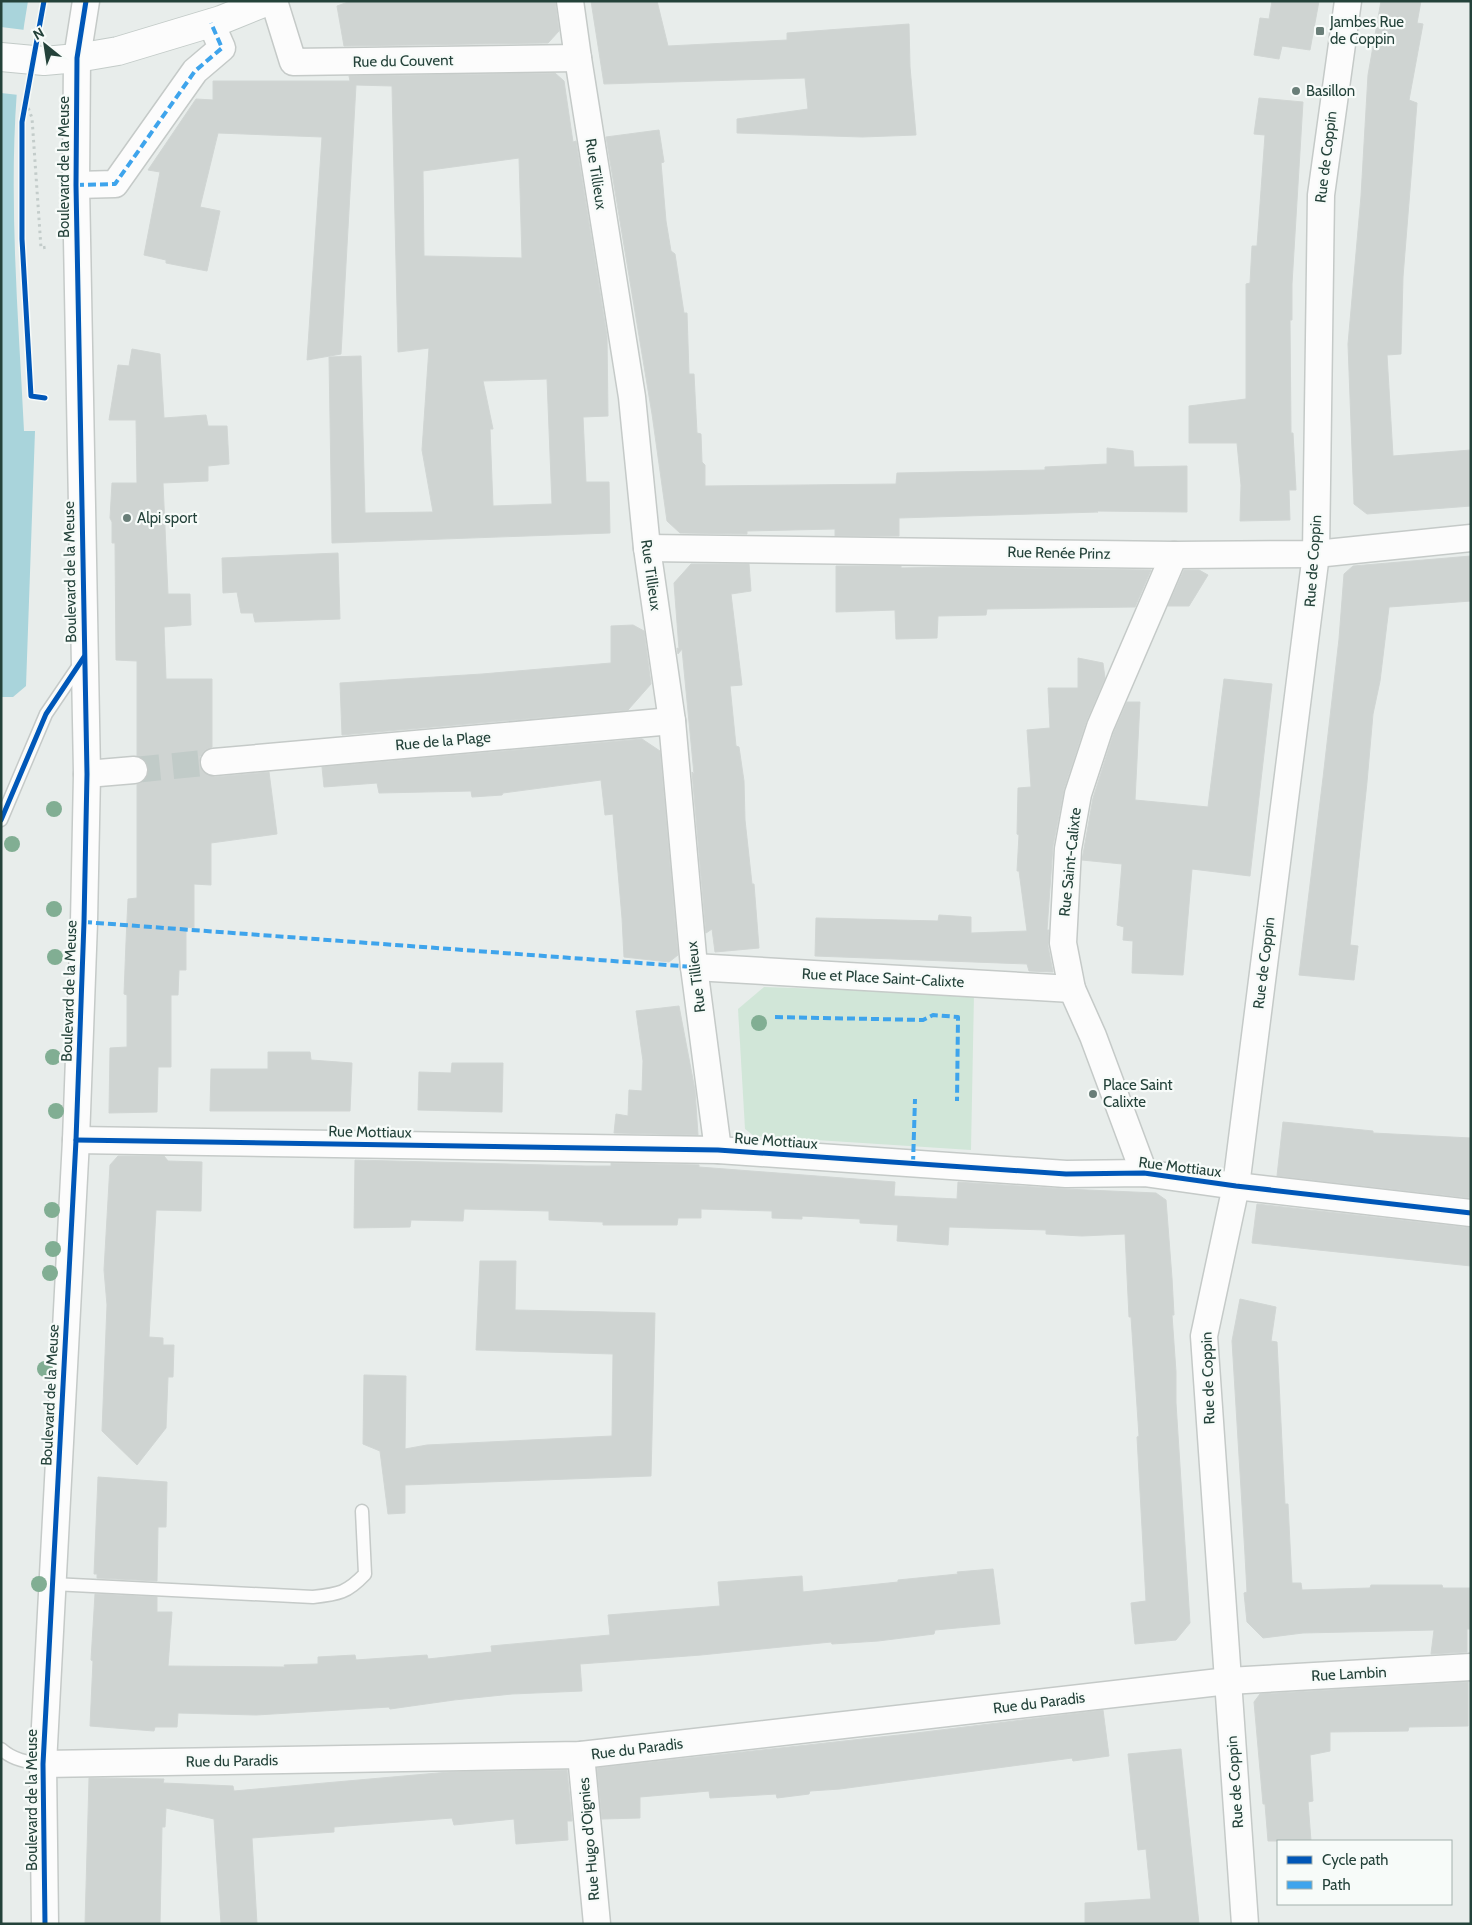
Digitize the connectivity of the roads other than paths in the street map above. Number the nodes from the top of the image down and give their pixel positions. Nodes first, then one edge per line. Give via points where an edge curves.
1 (86, 1) edge
2 (268, 1) edge
3 (274, 1) edge
4 (570, 1) edge
5 (1348, 1) edge
6 (211, 23) junction
7 (1, 57) edge
8 (77, 58) junction
9 (578, 58) junction
10 (76, 185) junction
11 (1471, 538) edge
12 (647, 548) junction
13 (1316, 554) junction
14 (1174, 555) junction
15 (84, 657) junction
16 (672, 721) junction
17 (214, 762) tunnel mouth
18 (134, 770) tunnel mouth
19 (87, 774) junction
20 (1, 820) edge
21 (694, 967) junction
22 (1072, 989) junction
23 (76, 1140) junction
24 (718, 1150) junction
25 (1144, 1173) junction
26 (1236, 1186) junction
27 (1471, 1213) edge
28 (362, 1511) dead end
29 (52, 1584) junction
30 (1471, 1667) edge
31 (1228, 1681) junction
32 (1, 1749) edge
33 (581, 1755) junction
34 (43, 1764) junction
35 (45, 1924) edge
36 (596, 1924) edge
37 (1245, 1924) edge

1 - 8 street, Boulevard de la Meuse
2 - 6 main road
3 - 9 street, Rue du Couvent via 293,62
4 - 9 street, Rue Tillieux
5 - 13 street, Rue de Coppin via 1320,195
6 - 8 main road via 118,51
6 - 10 street via 222,48 195,71 115,184
7 - 8 main road via 44,61
8 - 10 street, Boulevard de la Meuse
9 - 12 street, Rue Tillieux via 632,397
10 - 15 street, Boulevard de la Meuse
11 - 13 street, Rue Renée Prinz
12 - 14 street, Rue Renée Prinz
12 - 16 street, Rue Tillieux
13 - 14 street, Rue Renée Prinz
13 - 26 street, Rue de Coppin
14 - 22 street, Rue Saint-Calixte via 1100,727 1078,794 1068,849 1063,943
15 - 19 street, Boulevard de la Meuse
15 - 20 lane via 46,714
16 - 17 street, Rue de la Plage
16 - 21 street, Rue Tillieux
18 - 19 street
19 - 23 street, Boulevard de la Meuse
21 - 22 street, Rue et Place Saint-Calixte
21 - 24 street, Rue Tillieux
22 - 25 street, Rue Saint-Calixte
23 - 24 street, Rue Mottiaux
23 - 29 street, Boulevard de la Meuse
24 - 25 street, Rue Mottiaux via 1066,1174
25 - 26 street, Rue Mottiaux
26 - 27 street, Rue Mottiaux
26 - 31 street, Rue de Coppin via 1204,1336
28 - 29 lane via 365,1574 351,1588 334,1595 313,1597
29 - 34 street, Boulevard de la Meuse
30 - 31 street, Rue Lambin
31 - 33 street, Rue du Paradis
31 - 37 street, Rue de Coppin
32 - 34 lane via 26,1762
33 - 34 street, Rue du Paradis
33 - 36 street, Rue Hugo d'Oignies
34 - 35 street, Boulevard de la Meuse

